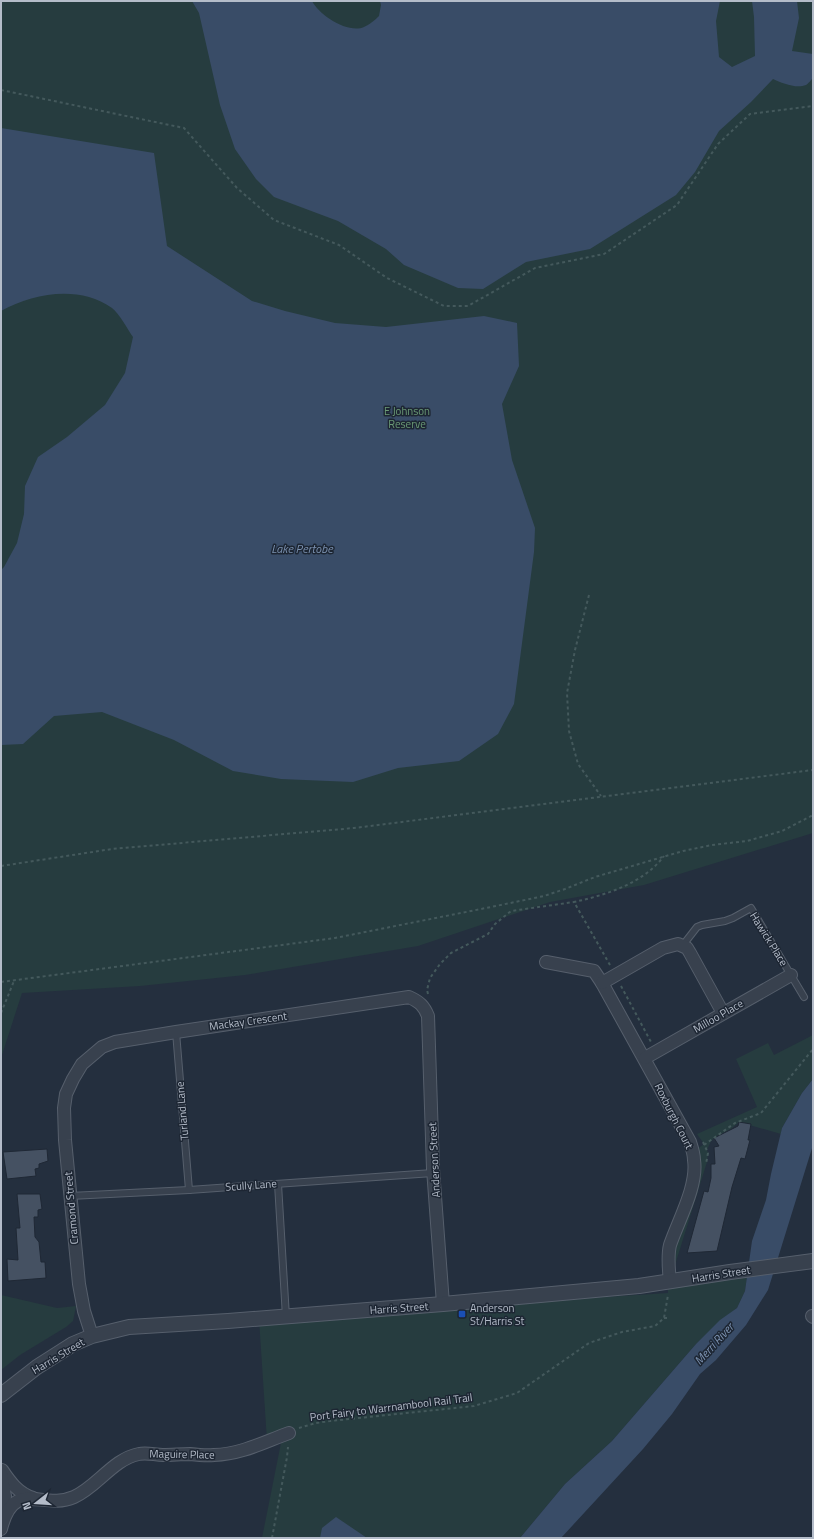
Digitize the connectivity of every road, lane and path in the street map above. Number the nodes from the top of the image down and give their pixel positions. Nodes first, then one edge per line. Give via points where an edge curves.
1 (1, 90) edge
2 (813, 106) edge
3 (589, 595) dead end
4 (813, 770) edge
5 (601, 796) junction
6 (813, 815) edge
7 (664, 856) junction
8 (1, 866) edge
9 (574, 902) junction
10 (683, 945) junction
11 (546, 962) dead end
12 (616, 975) junction
13 (791, 975) junction
14 (14, 981) junction
15 (1, 982) edge
16 (602, 983) junction
17 (804, 997) dead end
18 (427, 1012) junction
19 (1, 1013) edge
20 (722, 1013) junction
21 (176, 1032) junction
22 (813, 1049) edge
23 (645, 1058) junction
24 (73, 1079) joint
25 (704, 1144) dead end
26 (433, 1173) junction
27 (278, 1184) junction
28 (189, 1190) junction
29 (69, 1196) junction
30 (813, 1261) edge
31 (670, 1282) junction
32 (443, 1304) junction
33 (286, 1317) junction
34 (664, 1318) junction
35 (669, 1318) dead end
36 (92, 1336) junction
37 (1, 1395) edge
38 (289, 1433) junction
39 (1, 1469) edge
40 (1, 1474) edge
41 (37, 1499) junction
42 (1, 1528) edge
43 (272, 1538) edge

1 - 2 path via 184,128 237,188 274,220 339,245 387,278 444,306 468,306 535,268 604,254 677,205 718,144 750,114
3 - 5 path via 567,693 569,731 578,764
4 - 5 path
5 - 8 path via 354,828 112,848
6 - 7 path via 782,831 747,841 712,845
7 - 9 path via 657,865 630,884
7 - 14 path via 544,896 370,932
9 - 12 path
9 - 18 path via 511,911 495,924 488,934 451,953 430,978
10 - 12 street via 668,946
10 - 13 lane, Hawick Place via 698,927 725,922 751,908
10 - 20 street via 690,952
11 - 16 street, Roxburgh Court via 594,971
12 - 16 street
13 - 17 lane, Hawick Place
13 - 20 street, Milloo Place
14 - 15 path
14 - 19 path
16 - 23 street, Roxburgh Court
18 - 21 street, Mackay Crescent via 420,1002 409,997
18 - 26 street, Anderson Street
20 - 23 street, Milloo Place
21 - 24 street, Mackay Crescent via 115,1042 102,1047 82,1064
21 - 28 lane, Turland Lane
22 - 25 path via 761,1113 735,1123
23 - 31 street, Roxburgh Court via 690,1142 695,1161 694,1176 670,1246
24 - 29 street, Cramond Street via 66,1094 64,1108
26 - 27 lane, Scully Lane
26 - 32 street, Anderson Street
27 - 28 lane, Scully Lane
27 - 33 lane
28 - 29 lane, Scully Lane
29 - 36 street, Cramond Street via 79,1284
30 - 31 street, Harris Street
31 - 32 street, Harris Street
31 - 34 path
32 - 33 street, Harris Street
33 - 36 street, Harris Street via 146,1325
34 - 35 path
34 - 38 path, Port Fairy to Warrnambool Rail Trail via 655,1326 622,1332 589,1343 517,1393 474,1406 316,1423
36 - 37 street, Harris Street via 54,1355
38 - 41 street, Maguire Place via 249,1450 214,1456 140,1454 124,1460 74,1497 57,1501
38 - 43 path
39 - 41 street, Maguire Place via 13,1486
40 - 42 street, Maguire Place via 5,1496
41 - 42 street, Maguire Place via 25,1498 14,1504 8,1510

